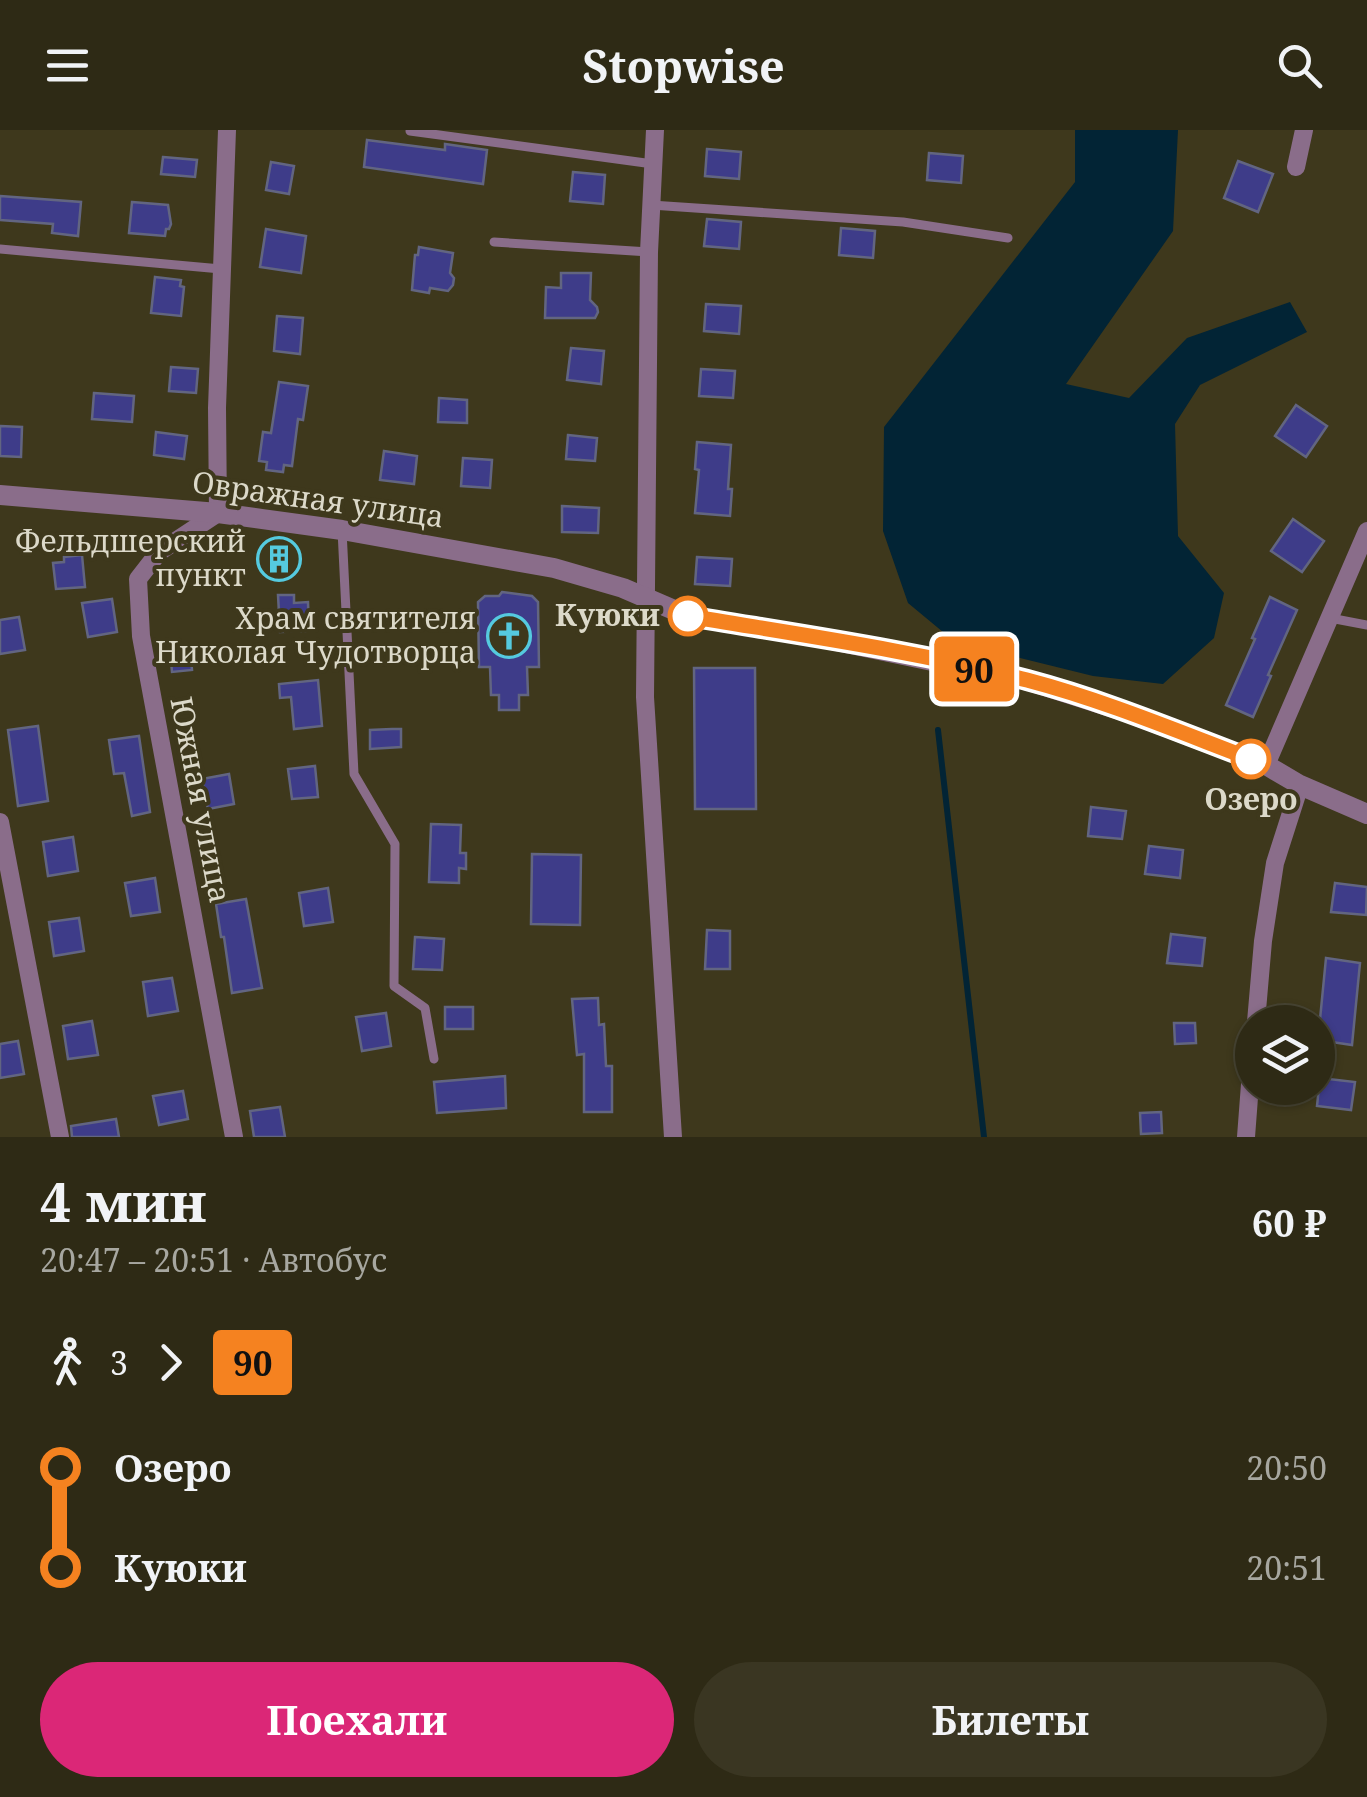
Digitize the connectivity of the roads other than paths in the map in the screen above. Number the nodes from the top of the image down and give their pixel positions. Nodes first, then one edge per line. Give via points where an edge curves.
1 (227, 130) edge
2 (655, 130) edge
3 (1304, 130) edge
4 (410, 131) edge
5 (653, 164) junction
6 (1296, 167) dead end
7 (651, 205) junction
8 (1008, 238) dead end
9 (494, 242) dead end
10 (0, 249) edge
11 (649, 252) junction
12 (222, 270) junction
13 (0, 495) edge
14 (218, 513) junction
15 (342, 530) junction
16 (1367, 531) edge
17 (646, 598) junction
18 (1330, 618) junction
19 (1367, 624) edge
20 (1266, 765) junction
21 (1300, 785) junction
22 (1367, 814) edge
23 (0, 822) edge
24 (1257, 1005) edge
25 (434, 1059) dead end
26 (1248, 1105) edge
27 (60, 1137) edge
28 (234, 1137) edge
29 (673, 1137) edge
30 (1246, 1137) edge

1 - 12 street
2 - 5 street
3 - 6 street
4 - 5 lane
5 - 7 street
7 - 8 lane via 904,222
7 - 11 street
9 - 11 lane
10 - 12 lane
11 - 17 street
12 - 14 street
13 - 14 street, Овражная улица
14 - 15 street, Овражная улица
14 - 28 street, Южная улица via 159,552 138,579 141,636
15 - 17 street, Овражная улица via 554,568
15 - 25 lane via 354,774 394,844 394,986 425,1008
16 - 18 street
17 - 20 street, Овражная улица via 688,616 1028,680
17 - 29 street via 644,697
18 - 19 lane
18 - 20 street
20 - 21 street
21 - 22 street
21 - 24 street via 1275,863
23 - 27 street
26 - 30 street

